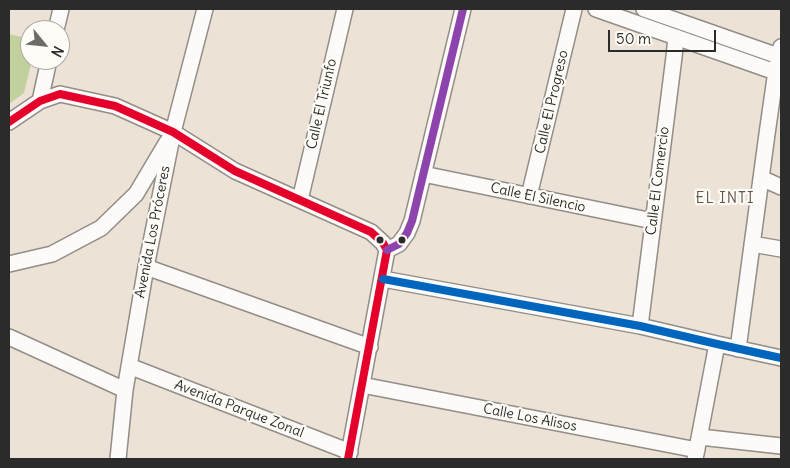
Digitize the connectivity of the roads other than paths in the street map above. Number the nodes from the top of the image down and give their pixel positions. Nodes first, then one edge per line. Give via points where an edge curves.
1 (205, 9) edge
2 (345, 9) edge
3 (463, 9) edge
4 (574, 9) edge
5 (596, 9) edge
6 (644, 9) edge
7 (676, 37) junction
8 (781, 53) edge
9 (48, 70) edge
10 (778, 72) edge
11 (40, 101) junction
12 (9, 122) edge
13 (173, 132) junction
14 (423, 174) junction
15 (761, 178) junction
16 (781, 188) edge
17 (529, 196) junction
18 (300, 200) junction
19 (653, 221) junction
20 (752, 244) junction
21 (388, 250) junction
22 (781, 250) edge
23 (9, 264) edge
24 (146, 267) junction
25 (383, 280) junction
26 (640, 326) junction
27 (9, 337) edge
28 (717, 344) junction
29 (370, 347) junction
30 (738, 349) junction
31 (781, 358) edge
32 (129, 366) junction
33 (362, 385) junction
34 (125, 390) junction
35 (781, 446) edge
36 (697, 449) edge
37 (349, 456) edge
38 (118, 459) edge

1 - 13 street, Avenida Los Próceres
2 - 18 street, Calle El Triunfo
3 - 14 street
4 - 17 street, Calle El Progreso
5 - 7 street
6 - 8 street
7 - 10 street
7 - 19 street, Calle El Comercio
8 - 10 street
9 - 11 street
10 - 15 street
11 - 12 street
11 - 13 street via 60,94 115,106
13 - 18 street via 235,171
13 - 23 street via 136,194 101,228 52,254
13 - 24 street, Avenida Los Próceres
14 - 17 street, Calle El Silencio
14 - 21 street via 407,233 399,244
15 - 16 street
15 - 20 street
17 - 19 street, Calle El Silencio
18 - 21 street via 371,232
19 - 26 street, Calle El Comercio
20 - 22 street
20 - 30 street
21 - 25 street
24 - 29 street
24 - 32 street, Avenida Los Próceres
25 - 26 street
25 - 29 street
26 - 28 street
27 - 34 street
28 - 30 street
28 - 36 street
29 - 33 street
30 - 31 street
32 - 34 street, Avenida Los Próceres
32 - 37 street, Avenida Parque Zonal
33 - 36 street, Calle Los Alisos
33 - 37 street
34 - 38 street, Avenida Los Próceres
35 - 36 street, Calle Los Alisos

